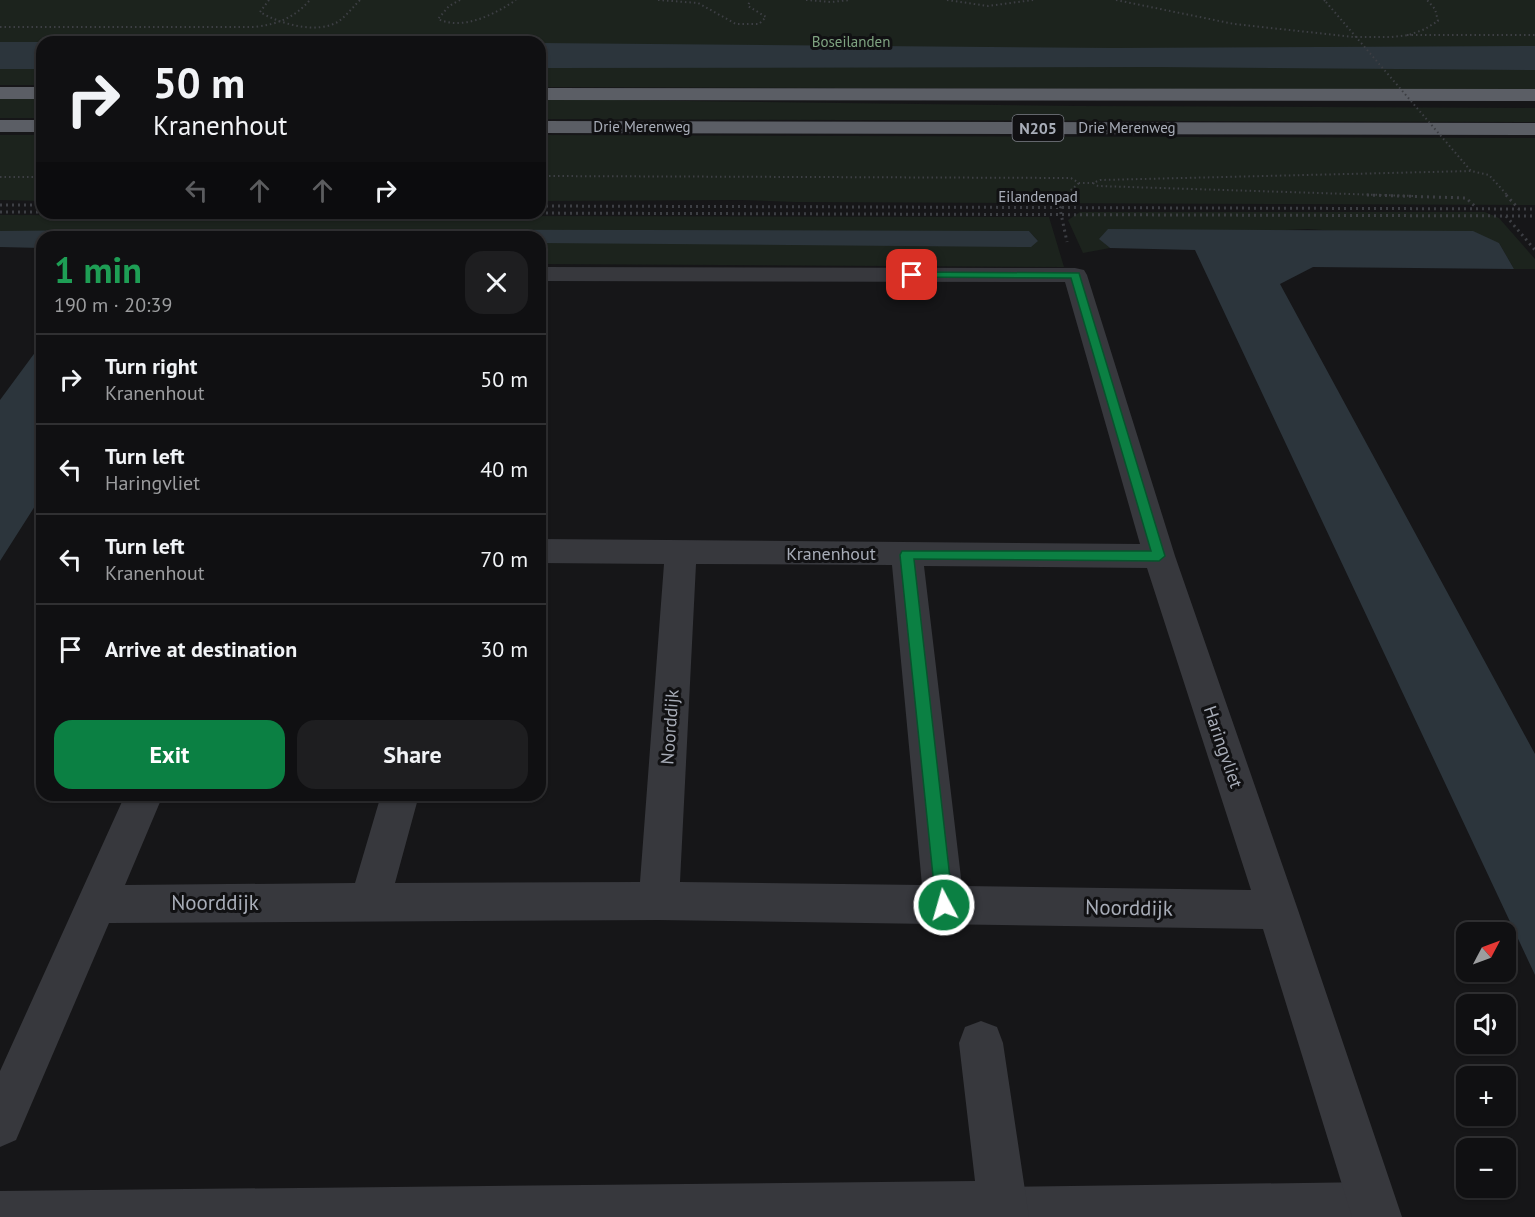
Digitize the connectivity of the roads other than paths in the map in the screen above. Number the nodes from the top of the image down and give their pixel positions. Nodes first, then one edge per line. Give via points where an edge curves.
1 (0, 93) edge
2 (36, 93) edge
3 (546, 94) edge
4 (1535, 95) edge
5 (0, 126) edge
6 (36, 126) edge
7 (546, 127) edge
8 (1535, 129) edge
9 (546, 274) edge
10 (546, 551) edge
11 (681, 553) junction
12 (907, 555) junction
13 (1159, 556) junction
14 (141, 801) edge
15 (398, 801) edge
16 (659, 901) junction
17 (370, 902) junction
18 (97, 904) junction
19 (944, 905) junction
20 (1278, 910) junction
21 (981, 1043) dead end
22 (0, 1124) edge
23 (1375, 1209) edge
24 (1003, 1211) edge
25 (0, 1215) edge

1 - 2 highway
3 - 4 highway, Drie Merenweg / N205
5 - 6 highway
7 - 8 highway, Drie Merenweg / N205
9 - 13 street, Haringvliet via 1075,275
10 - 11 street, Kranenhout
11 - 12 street, Kranenhout
11 - 16 street, Noorddijk
12 - 13 street, Kranenhout
12 - 19 street
13 - 20 street, Haringvliet
14 - 18 street
15 - 17 street
16 - 17 street, Noorddijk
16 - 19 street, Noorddijk
17 - 18 street, Noorddijk
18 - 22 street
19 - 20 street, Noorddijk
20 - 23 street, Haringvliet
21 - 24 street
23 - 24 lane
24 - 25 street

